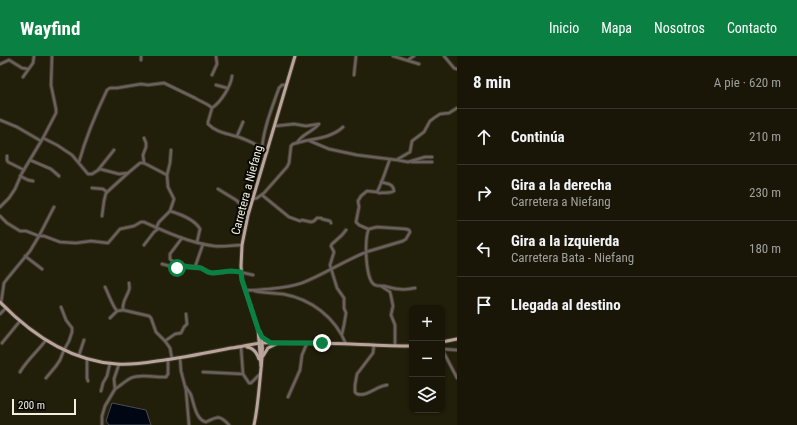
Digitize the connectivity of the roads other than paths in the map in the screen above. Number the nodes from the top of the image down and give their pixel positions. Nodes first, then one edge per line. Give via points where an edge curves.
1 (34, 56) edge
2 (52, 56) edge
3 (141, 56) edge
4 (216, 56) edge
5 (295, 56) edge
6 (356, 56) edge
7 (393, 56) edge
8 (414, 56) edge
9 (444, 56) edge
10 (141, 60) dead end
11 (408, 60) junction
12 (0, 64) edge
13 (419, 64) dead end
14 (28, 69) junction
15 (457, 69) edge
16 (354, 75) dead end
17 (212, 76) dead end
18 (232, 76) dead end
19 (24, 77) dead end
20 (216, 85) dead end
21 (286, 85) junction
22 (227, 88) junction
23 (212, 108) junction
24 (457, 108) edge
25 (0, 120) edge
26 (243, 122) dead end
27 (274, 126) junction
28 (343, 127) dead end
29 (237, 136) junction
30 (144, 138) dead end
31 (42, 139) junction
32 (310, 141) junction
33 (297, 143) junction
34 (262, 148) junction
35 (114, 150) dead end
36 (171, 150) dead end
37 (267, 152) junction
38 (7, 156) dead end
39 (432, 157) dead end
40 (390, 159) junction
41 (29, 160) junction
42 (397, 160) junction
43 (410, 161) junction
44 (79, 162) junction
45 (432, 162) dead end
46 (144, 163) junction
47 (24, 170) junction
48 (98, 170) junction
49 (128, 173) junction
50 (20, 176) junction
51 (59, 176) dead end
52 (167, 176) junction
53 (33, 181) dead end
54 (381, 182) junction
55 (92, 188) dead end
56 (218, 189) dead end
57 (107, 192) junction
58 (376, 192) junction
59 (262, 195) junction
60 (253, 199) junction
61 (0, 207) edge
62 (54, 207) dead end
63 (170, 210) junction
64 (249, 212) junction
65 (0, 216) edge
66 (102, 216) dead end
67 (331, 223) dead end
68 (157, 228) junction
69 (368, 229) junction
70 (346, 230) dead end
71 (39, 236) junction
72 (182, 238) junction
73 (197, 242) junction
74 (144, 244) dead end
75 (203, 244) junction
76 (242, 245) junction
77 (366, 252) junction
78 (25, 256) junction
79 (162, 264) dead end
80 (180, 265) junction
81 (195, 267) junction
82 (331, 268) junction
83 (42, 269) dead end
84 (241, 272) junction
85 (254, 275) dead end
86 (129, 283) dead end
87 (380, 286) junction
88 (105, 287) dead end
89 (415, 288) dead end
90 (246, 290) junction
91 (253, 290) junction
92 (1, 302) edge
93 (61, 307) dead end
94 (6, 308) junction
95 (123, 310) junction
96 (117, 311) junction
97 (0, 314) edge
98 (186, 314) dead end
99 (110, 318) dead end
100 (20, 321) junction
101 (259, 331) junction
102 (342, 334) junction
103 (259, 338) junction
104 (457, 339) edge
105 (46, 340) junction
106 (84, 340) dead end
107 (165, 341) junction
108 (445, 341) edge
109 (2, 343) dead end
110 (261, 343) junction
111 (271, 343) junction
112 (281, 343) junction
113 (307, 343) junction
114 (255, 344) junction
115 (346, 344) junction
116 (374, 345) junction
117 (395, 346) junction
118 (409, 346) edge
119 (242, 347) junction
120 (445, 349) edge
121 (64, 350) junction
122 (457, 350) edge
123 (445, 355) edge
124 (79, 356) junction
125 (87, 358) junction
126 (180, 358) junction
127 (262, 358) junction
128 (170, 359) junction
129 (110, 363) junction
130 (119, 364) junction
131 (261, 364) junction
132 (20, 372) dead end
133 (203, 372) dead end
134 (243, 374) junction
135 (260, 374) junction
136 (46, 378) dead end
137 (457, 378) edge
138 (88, 381) dead end
139 (387, 385) dead end
140 (186, 387) junction
141 (114, 389) junction
142 (101, 391) dead end
143 (288, 397) dead end
144 (102, 425) edge
145 (189, 425) edge
146 (230, 425) edge
147 (254, 425) edge

1 - 14 street
2 - 31 street via 51,85 56,111
3 - 10 street
4 - 17 street via 217,64
5 - 21 main road, Carretera a Niefang
6 - 16 street
7 - 11 street
8 - 11 street
9 - 15 street
11 - 13 street
12 - 14 street via 9,60
14 - 19 street
18 - 22 street
20 - 22 street
21 - 27 main road, Carretera a Niefang
21 - 34 street via 279,88 268,118
22 - 23 street
23 - 29 street via 208,124 222,133
23 - 44 street via 164,83 110,88 98,111
24 - 42 street via 449,114 437,115 430,121 424,132 412,141 410,152
25 - 31 street
26 - 29 street
27 - 33 street via 319,124
27 - 37 main road, Carretera a Niefang
28 - 32 street via 331,136
29 - 34 street
30 - 46 street
31 - 41 street
31 - 44 street via 61,147
32 - 33 street
32 - 40 street via 329,149
33 - 59 street via 291,146 287,167
34 - 37 street
35 - 48 street
36 - 52 street
37 - 60 main road, Carretera a Niefang
38 - 47 street via 8,162
39 - 43 street
40 - 42 street
40 - 54 street
41 - 47 street
41 - 51 street via 51,169
42 - 43 street
43 - 45 street
44 - 48 street via 88,174
46 - 49 street via 140,163
46 - 52 street
47 - 50 street
48 - 49 street
49 - 57 street
50 - 53 street
50 - 61 street via 12,194
52 - 63 street via 168,187 174,199
54 - 58 street
54 - 58 street via 391,185 394,191
55 - 57 street
56 - 64 street
57 - 66 street
58 - 69 street via 368,191 358,201 356,222
59 - 60 street
59 - 67 street via 289,217 307,222 321,218
60 - 64 main road, Carretera a Niefang
62 - 71 street
63 - 68 street
63 - 73 street via 198,225 200,229
64 - 76 main road, Carretera a Niefang
65 - 71 street via 20,231
68 - 71 street via 142,222 120,229 108,243 60,242
68 - 72 street
68 - 74 street
69 - 77 street
69 - 77 street via 384,227 406,229 410,232 403,241
70 - 82 street via 331,246 334,252
71 - 78 street
72 - 73 street
72 - 80 street via 170,256 173,262
73 - 75 street
75 - 76 street
75 - 81 street
76 - 84 main road, Carretera a Niefang
77 - 82 street
77 - 87 street via 372,283
78 - 83 street
78 - 92 street via 4,283
79 - 80 street via 177,268
80 - 81 street
81 - 84 street via 212,273
82 - 91 street via 296,285
82 - 102 street via 337,288 344,298 346,313
84 - 85 street
84 - 90 main road, Carretera a Niefang
86 - 95 street via 130,290 122,305
87 - 89 street
87 - 117 street via 390,292 391,296
88 - 96 street
90 - 91 street
90 - 101 main road, Carretera a Niefang
91 - 102 street via 283,294 311,304 326,315
92 - 94 main road
93 - 121 street via 72,328
94 - 97 street
94 - 100 main road
95 - 96 street
95 - 107 street via 149,316 156,332
96 - 99 street
98 - 107 street via 187,324 181,333
100 - 105 main road
100 - 109 street
101 - 103 main road
101 - 110 main road
101 - 111 main road via 262,337
102 - 115 street
103 - 110 main road
103 - 114 main road
104 - 108 main road
105 - 121 main road
105 - 132 street
106 - 124 street
107 - 128 street via 170,348
110 - 111 main road
110 - 114 main road
110 - 127 main road
110 - 131 main road
111 - 112 main road
112 - 113 main road
112 - 127 main road via 268,348
113 - 115 main road
113 - 143 street via 300,370
114 - 119 main road
115 - 116 main road
116 - 117 main road
116 - 139 street via 373,353 357,374 355,392 359,395 365,394
117 - 118 main road
119 - 126 main road
119 - 131 main road via 253,349
119 - 134 street
120 - 122 street
121 - 124 main road
121 - 136 street
123 - 137 street
124 - 125 main road
125 - 129 main road
125 - 138 street
126 - 128 main road
126 - 140 street
127 - 131 main road
128 - 130 main road
128 - 141 street via 166,377 136,376
129 - 130 main road
129 - 142 street
130 - 141 street via 114,375
131 - 135 main road
133 - 134 street
134 - 135 street via 248,383 251,383
135 - 147 main road
140 - 145 street
140 - 146 street via 203,422 222,418
141 - 144 street via 105,406

